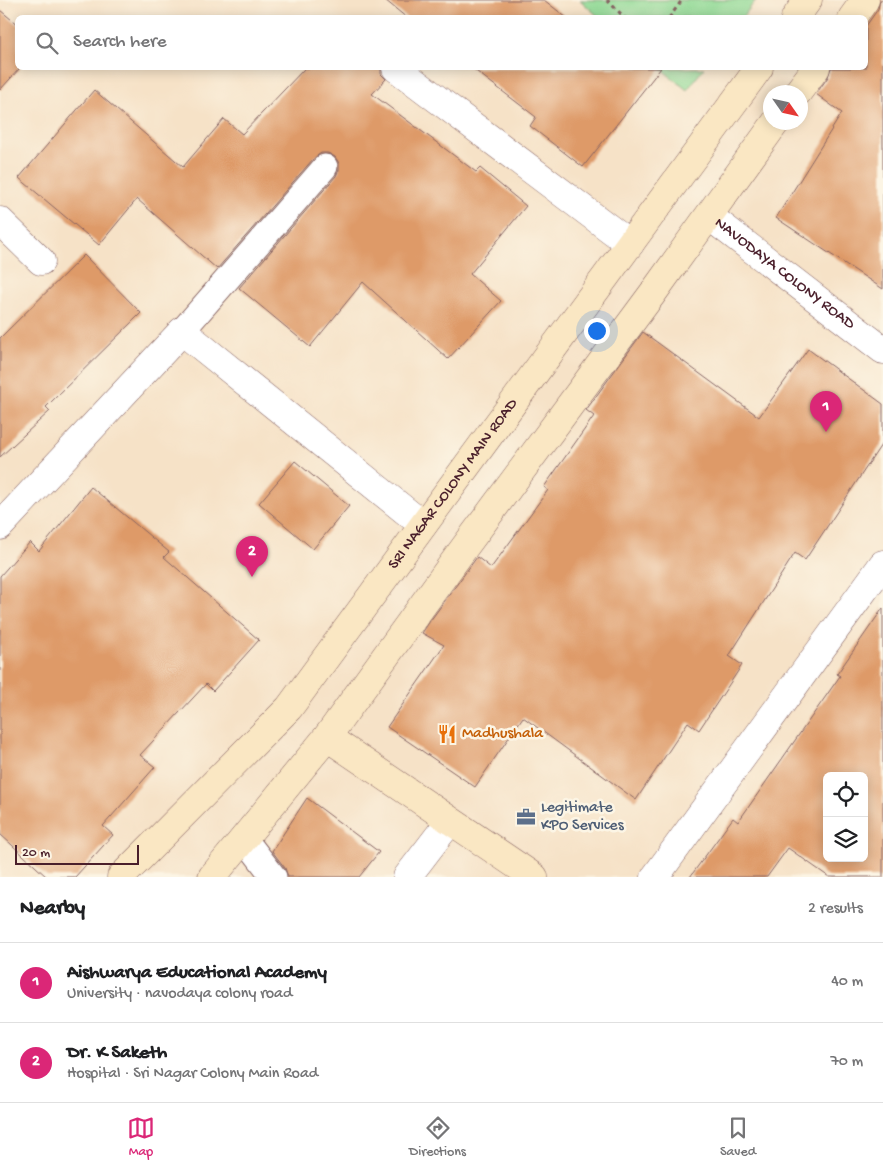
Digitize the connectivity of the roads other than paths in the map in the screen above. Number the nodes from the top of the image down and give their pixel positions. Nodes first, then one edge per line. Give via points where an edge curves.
1 (808, 0) edge
2 (865, 0) edge
3 (797, 15) edge
4 (854, 15) edge
5 (399, 70) edge
6 (758, 70) edge
7 (814, 70) edge
8 (803, 85) edge
9 (770, 130) edge
10 (325, 167) dead end
11 (709, 216) junction
12 (0, 221) edge
13 (630, 244) junction
14 (41, 261) dead end
15 (182, 331) junction
16 (883, 350) edge
17 (423, 525) junction
18 (0, 526) edge
19 (883, 564) edge
20 (327, 737) junction
21 (450, 821) junction
22 (244, 838) junction
23 (121, 877) edge
24 (212, 877) edge
25 (274, 877) edge
26 (407, 877) edge
27 (534, 877) edge
28 (655, 877) edge

1 - 3 main road
2 - 4 main road
5 - 13 street
6 - 13 main road, SRI NAGAR COLONY MAIN ROAD
7 - 8 main road
9 - 11 main road
10 - 15 lane
11 - 16 street, NAVODAYA COLONY ROAD
11 - 20 main road
12 - 14 street
13 - 17 main road, SRI NAGAR COLONY MAIN ROAD
15 - 17 street
15 - 18 street
17 - 23 main road, SRI NAGAR COLONY MAIN ROAD via 289,708
19 - 28 street
20 - 21 main road
20 - 22 main road
21 - 26 street
21 - 27 main road
22 - 24 main road
22 - 25 lane

